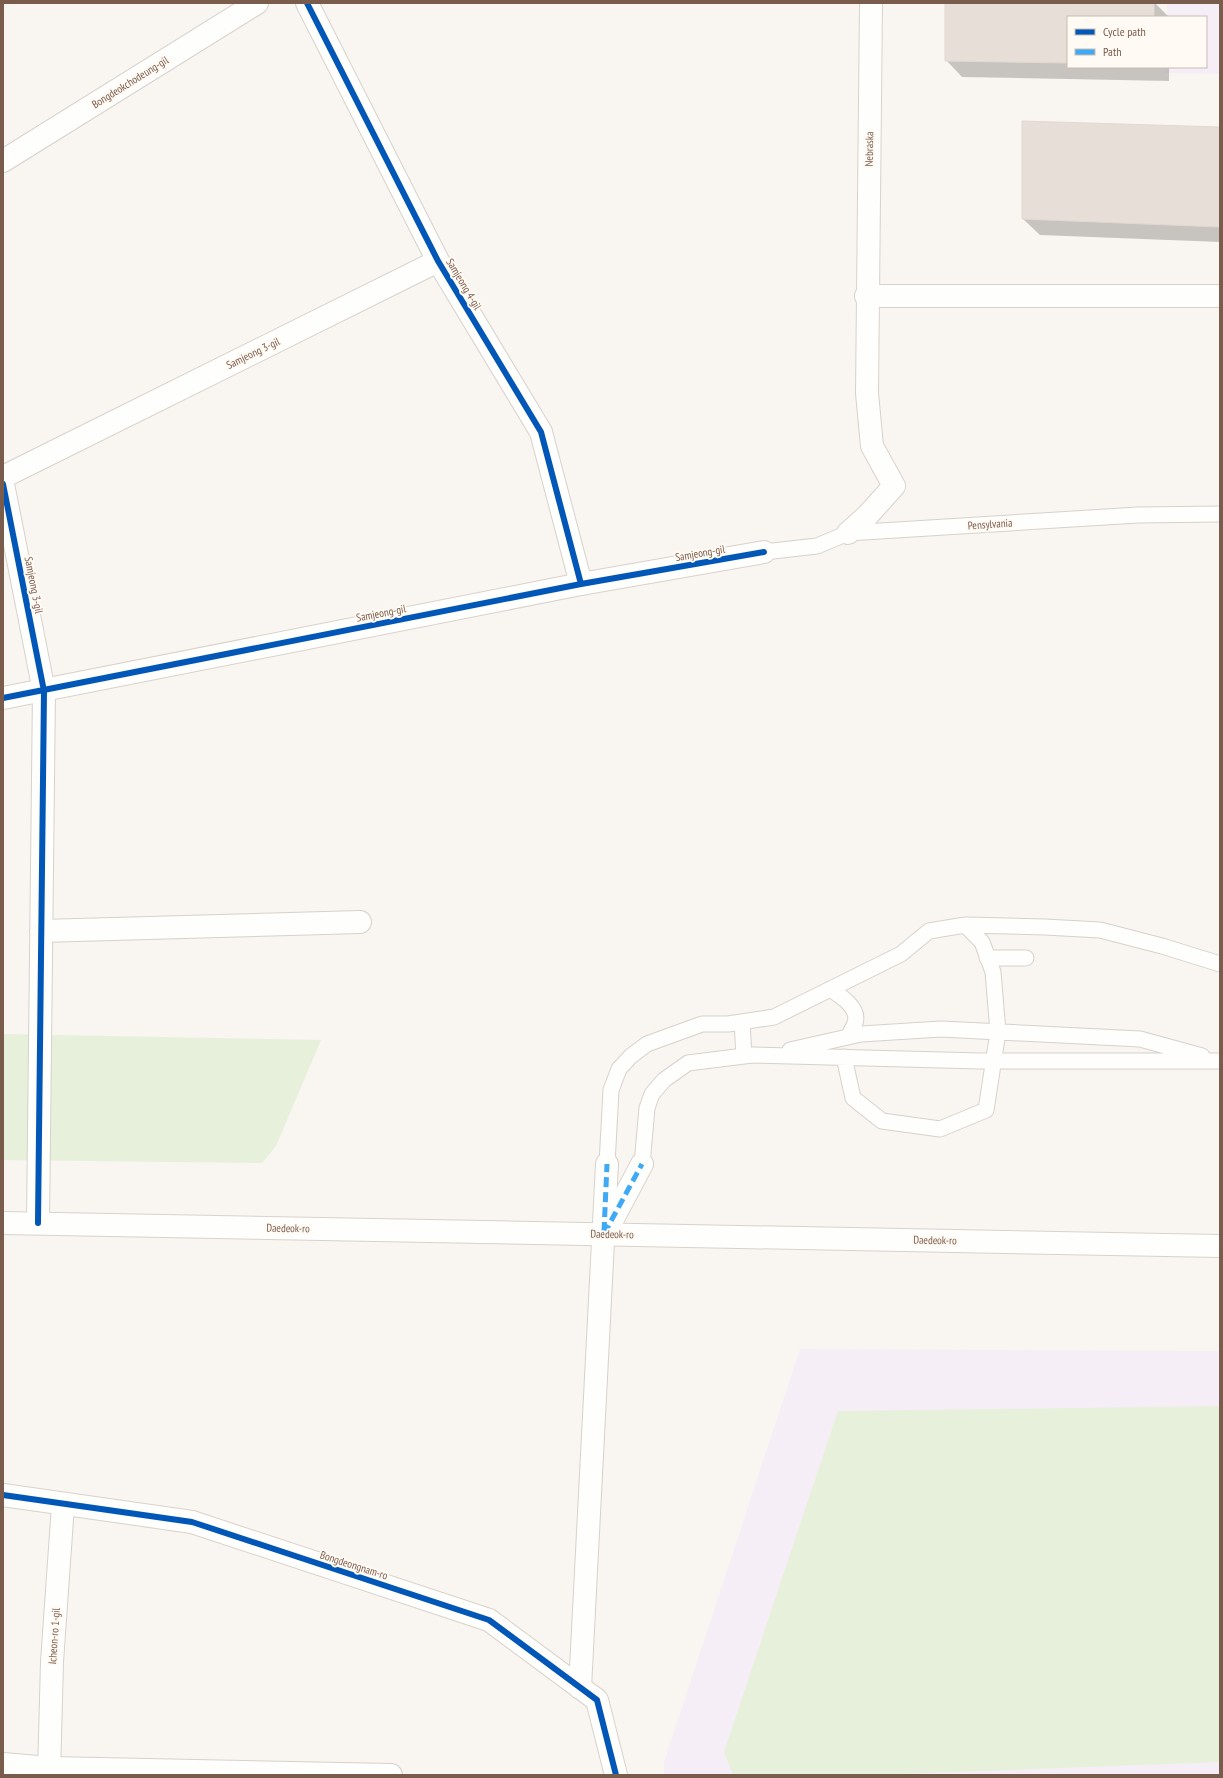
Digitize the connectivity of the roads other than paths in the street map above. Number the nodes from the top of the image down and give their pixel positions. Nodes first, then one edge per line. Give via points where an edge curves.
1 (257, 3) edge
2 (307, 3) edge
3 (871, 3) edge
4 (3, 160) edge
5 (438, 260) junction
6 (866, 296) junction
7 (1220, 296) edge
8 (3, 477) edge
9 (3, 484) edge
10 (1220, 514) edge
11 (848, 533) junction
12 (764, 552) joint
13 (581, 584) junction
14 (44, 691) junction
15 (3, 698) edge
16 (360, 922) dead end
17 (965, 925) junction
18 (42, 931) junction
19 (988, 958) junction
20 (1026, 958) dead end
21 (1220, 964) edge
22 (830, 989) junction
23 (742, 1022) junction
24 (998, 1032) junction
25 (848, 1037) junction
26 (744, 1056) junction
27 (766, 1056) junction
28 (844, 1057) junction
29 (993, 1061) junction
30 (1220, 1061) edge
31 (607, 1164) joint
32 (642, 1164) joint
33 (3, 1223) edge
34 (38, 1224) junction
35 (604, 1234) junction
36 (1220, 1246) edge
37 (3, 1495) edge
38 (63, 1505) junction
39 (580, 1688) junction
40 (3, 1764) edge
41 (50, 1771) edge
42 (391, 1775) edge
43 (616, 1775) edge

1 - 4 street, Bongdeokchodeung-gil
2 - 5 street, Samjeong 4-gil
3 - 6 street, Nebraska
5 - 8 street, Samjeong 3-gil
5 - 13 street, Samjeong 4-gil via 541,432
6 - 7 street
6 - 11 street, Nebraska via 867,393 872,446 894,486
9 - 14 street, Samjeong 3-gil
10 - 11 lane, Pensylvania via 1138,515
11 - 12 lane, Pensylvania via 817,546
12 - 13 street, Samjeong-gil
13 - 14 street, Samjeong-gil
14 - 15 street, Samjeong-gil
14 - 18 street, Samjeong 3-gil
16 - 18 street
17 - 19 lane via 982,942
17 - 21 lane via 1100,930
17 - 22 lane via 929,931 902,954
18 - 34 street, Samjeong 3-gil
19 - 20 lane
19 - 24 lane via 992,972
22 - 23 lane via 774,1017
22 - 25 lane via 849,1002 853,1009 856,1021
23 - 26 lane
23 - 31 lane via 702,1024 647,1044 631,1056 619,1069 611,1090
24 - 25 lane via 941,1029
24 - 29 lane
24 - 30 lane via 1140,1039
25 - 27 lane
26 - 27 lane
26 - 32 lane via 688,1063 664,1080 652,1094 647,1108
27 - 28 lane
28 - 29 lane
28 - 29 lane via 853,1098 882,1121 940,1129 986,1110
29 - 30 lane
31 - 35 street
32 - 35 street
33 - 34 street, Daedeok-ro
34 - 35 street, Daedeok-ro
35 - 36 street, Daedeok-ro
35 - 39 street
37 - 38 street, Bongdeongnam-ro
38 - 39 street, Bongdeongnam-ro via 192,1522 489,1620
38 - 41 street, Icheon-ro 1-gil via 52,1662
39 - 43 street, Bongdeongnam-ro via 597,1700
40 - 41 street
41 - 42 street

